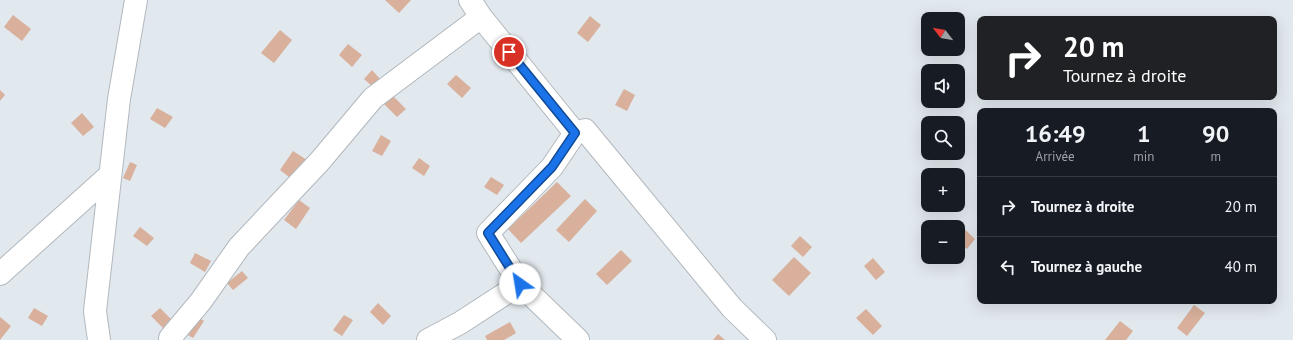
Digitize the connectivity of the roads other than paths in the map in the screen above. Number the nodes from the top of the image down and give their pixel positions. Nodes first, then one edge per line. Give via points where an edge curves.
1 (136, 0) edge
2 (476, 8) edge
3 (575, 133) junction
4 (110, 175) junction
5 (0, 274) edge
6 (520, 284) junction
7 (170, 338) dead end
8 (99, 340) edge
9 (428, 340) edge
10 (578, 340) edge
11 (765, 340) edge

1 - 4 street via 119,99
2 - 3 street
2 - 7 street via 373,98 320,161 239,247 201,301
3 - 6 street via 552,167 488,233
3 - 11 street via 584,130 732,308
4 - 5 street
4 - 8 street via 95,311
6 - 9 street via 460,323
6 - 10 street

